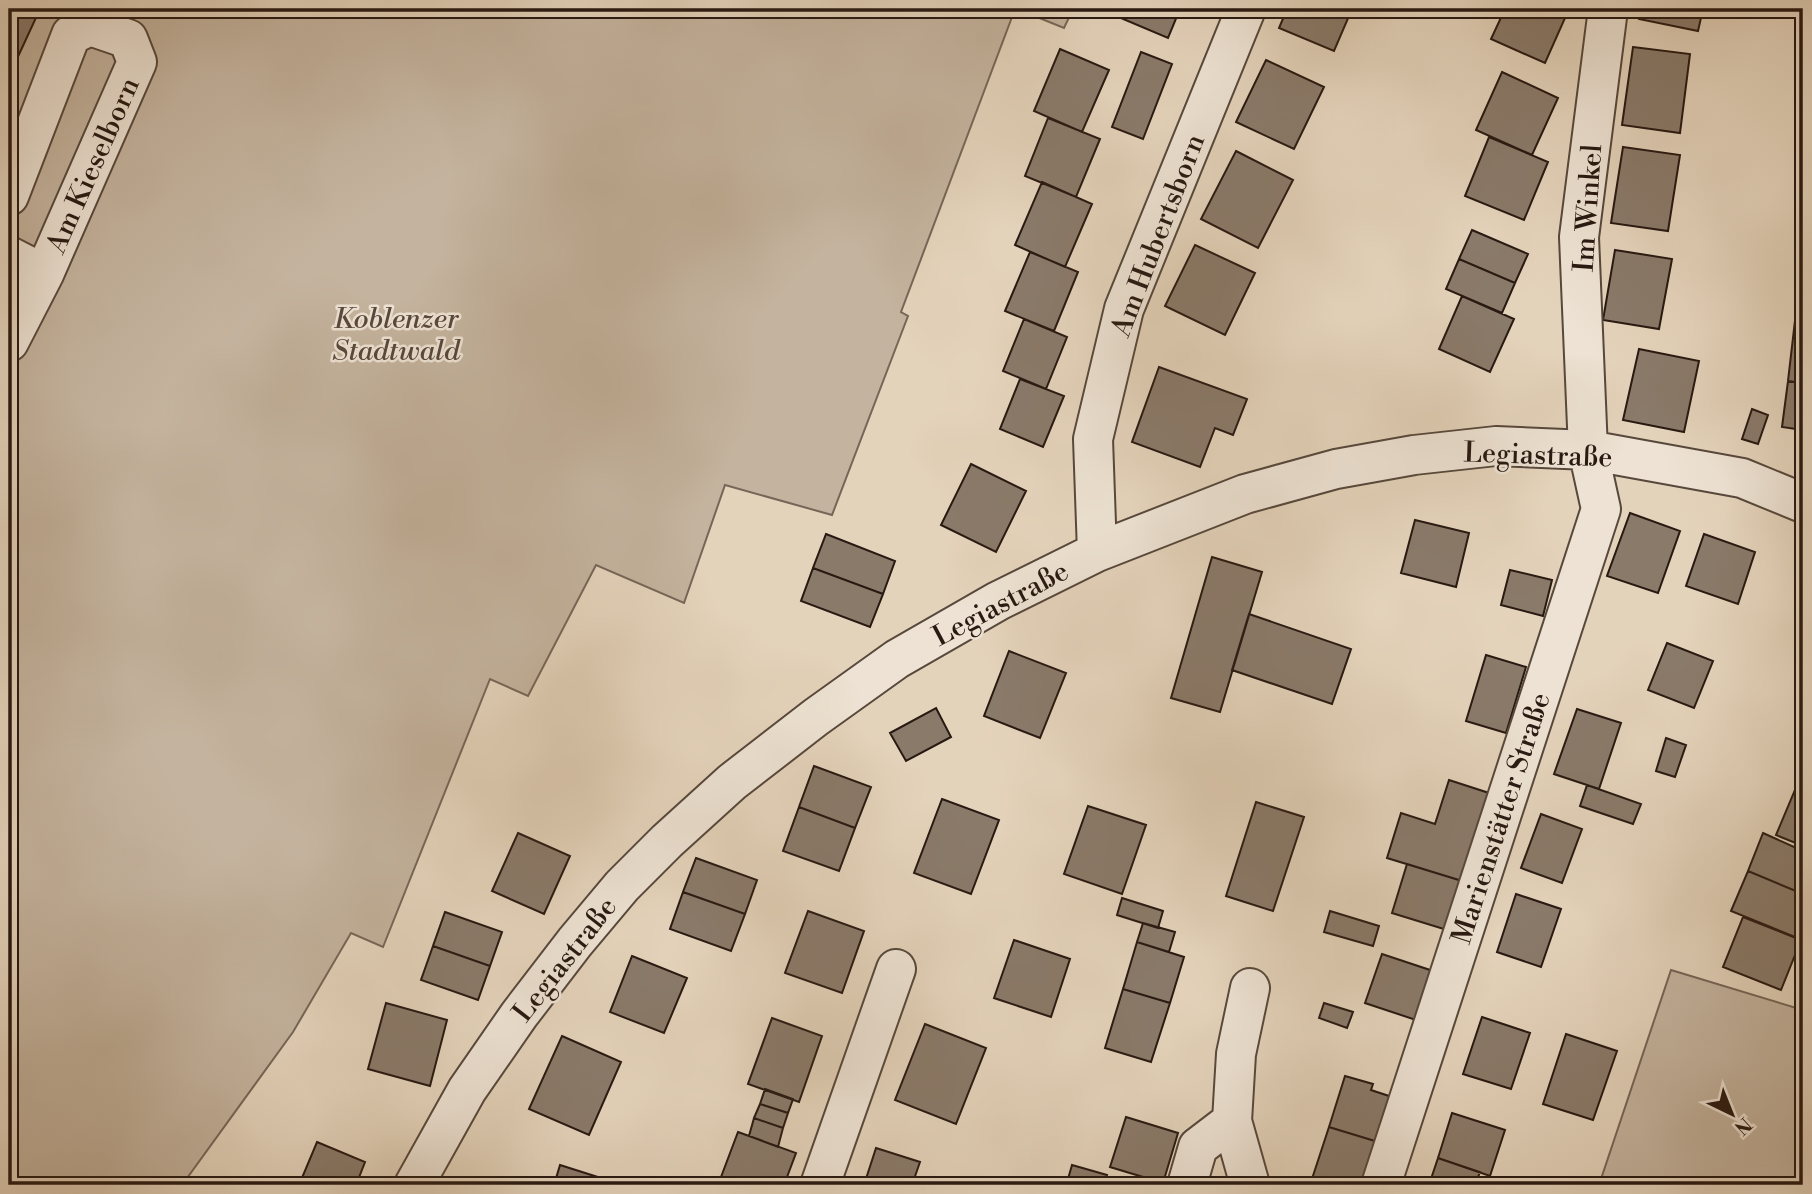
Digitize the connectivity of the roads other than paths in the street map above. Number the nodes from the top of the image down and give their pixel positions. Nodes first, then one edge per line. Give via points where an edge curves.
1 (1246, 9) edge
2 (1608, 9) edge
3 (9, 196) edge
4 (9, 256) edge
5 (44, 274) junction
6 (9, 342) edge
7 (1588, 450) junction
8 (1803, 503) edge
9 (1097, 552) junction
10 (896, 969) dead end
11 (1250, 988) dead end
12 (1232, 1121) junction
13 (427, 1178) edge
14 (820, 1185) edge
15 (1187, 1185) edge
16 (1250, 1185) edge
17 (1381, 1185) edge

1 - 9 street, Am Hubertsborn via 1124,309 1093,439
2 - 7 street, Im Winkel via 1578,237
3 - 5 street, Am Kieselborn via 71,35 90,26 128,39 137,62
4 - 5 street, Am Kieselborn
5 - 6 street, Am Kieselborn
7 - 8 street, Legiastraße via 1742,478
7 - 9 street, Legiastraße via 1496,446 1336,469 1245,494
7 - 17 street, Marienstätter Straße via 1601,509
9 - 13 street, Legiastraße via 897,659 723,790 622,886 519,1015 467,1090
10 - 14 street
11 - 12 street via 1236,1055
12 - 15 street via 1198,1147
12 - 16 street

